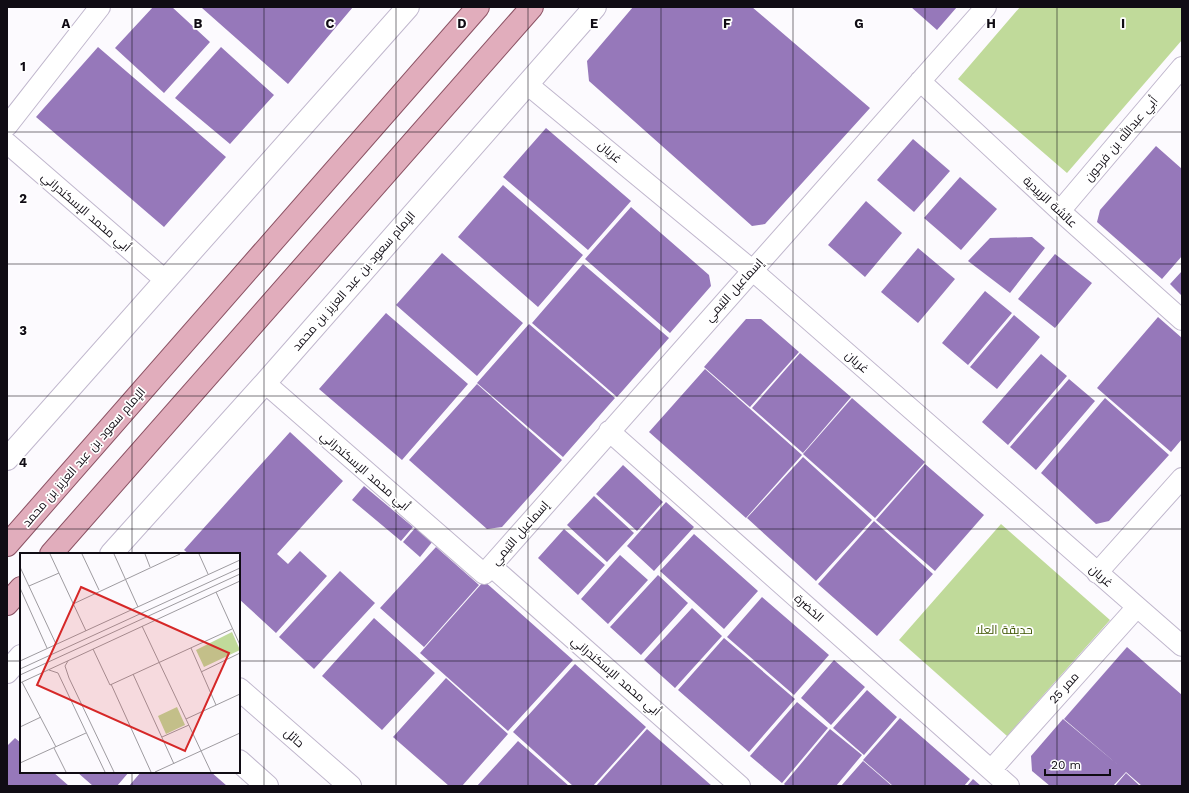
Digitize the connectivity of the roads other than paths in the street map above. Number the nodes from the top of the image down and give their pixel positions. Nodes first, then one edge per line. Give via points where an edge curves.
1 (100, 7) edge
2 (408, 7) edge
3 (478, 7) edge
4 (532, 7) edge
5 (595, 7) edge
6 (986, 7) edge
7 (1182, 67) edge
8 (920, 81) junction
9 (527, 84) junction
10 (7, 126) edge
11 (7, 144) edge
12 (1060, 211) junction
13 (752, 270) junction
14 (165, 280) junction
15 (1182, 320) edge
16 (265, 383) junction
17 (609, 431) junction
18 (7, 459) edge
19 (1182, 478) edge
20 (142, 519) junction
21 (7, 545) edge
22 (52, 553) edge
23 (112, 553) edge
24 (128, 553) edge
25 (488, 570) junction
26 (1097, 573) junction
27 (20, 589) edge
28 (7, 604) edge
29 (1137, 607) junction
30 (1182, 646) edge
31 (240, 690) edge
32 (240, 762) edge
33 (991, 770) junction
34 (267, 786) edge
35 (350, 786) edge
36 (740, 786) edge
37 (1009, 786) edge

1 - 10 street
2 - 14 street
3 - 21 main road, الإمام سعود بن عبد العزيز بن محمد
4 - 22 main road
5 - 9 street, الإمام سعود بن عبد العزيز بن محمد
6 - 8 street, إسماعيل التيمي
7 - 12 street, أبي عبدالله بن فرحون
8 - 12 street, عائشة الزبيدية
8 - 13 street, إسماعيل التيمي
9 - 13 street, غريان
9 - 16 street, الإمام سعود بن عبد العزيز بن محمد
11 - 14 street, أبي محمد الإسكندراني
12 - 15 street, عائشة الزبيدية
13 - 17 street, إسماعيل التيمي
13 - 26 street, غريان
14 - 18 street
16 - 20 street, الإمام سعود بن عبد العزيز بن محمد
16 - 25 street, أبي محمد الإسكندراني
17 - 25 street, إسماعيل التيمي
17 - 33 street, الخضرة
19 - 26 street
20 - 23 street, الإمام سعود بن عبد العزيز بن محمد
20 - 24 street
25 - 36 street, أبي محمد الإسكندراني
26 - 29 street, غريان
27 - 28 main road
29 - 30 street, غريان
29 - 33 street, ممر 25
31 - 35 street, حائل
32 - 34 street
33 - 37 street, الخضرة

